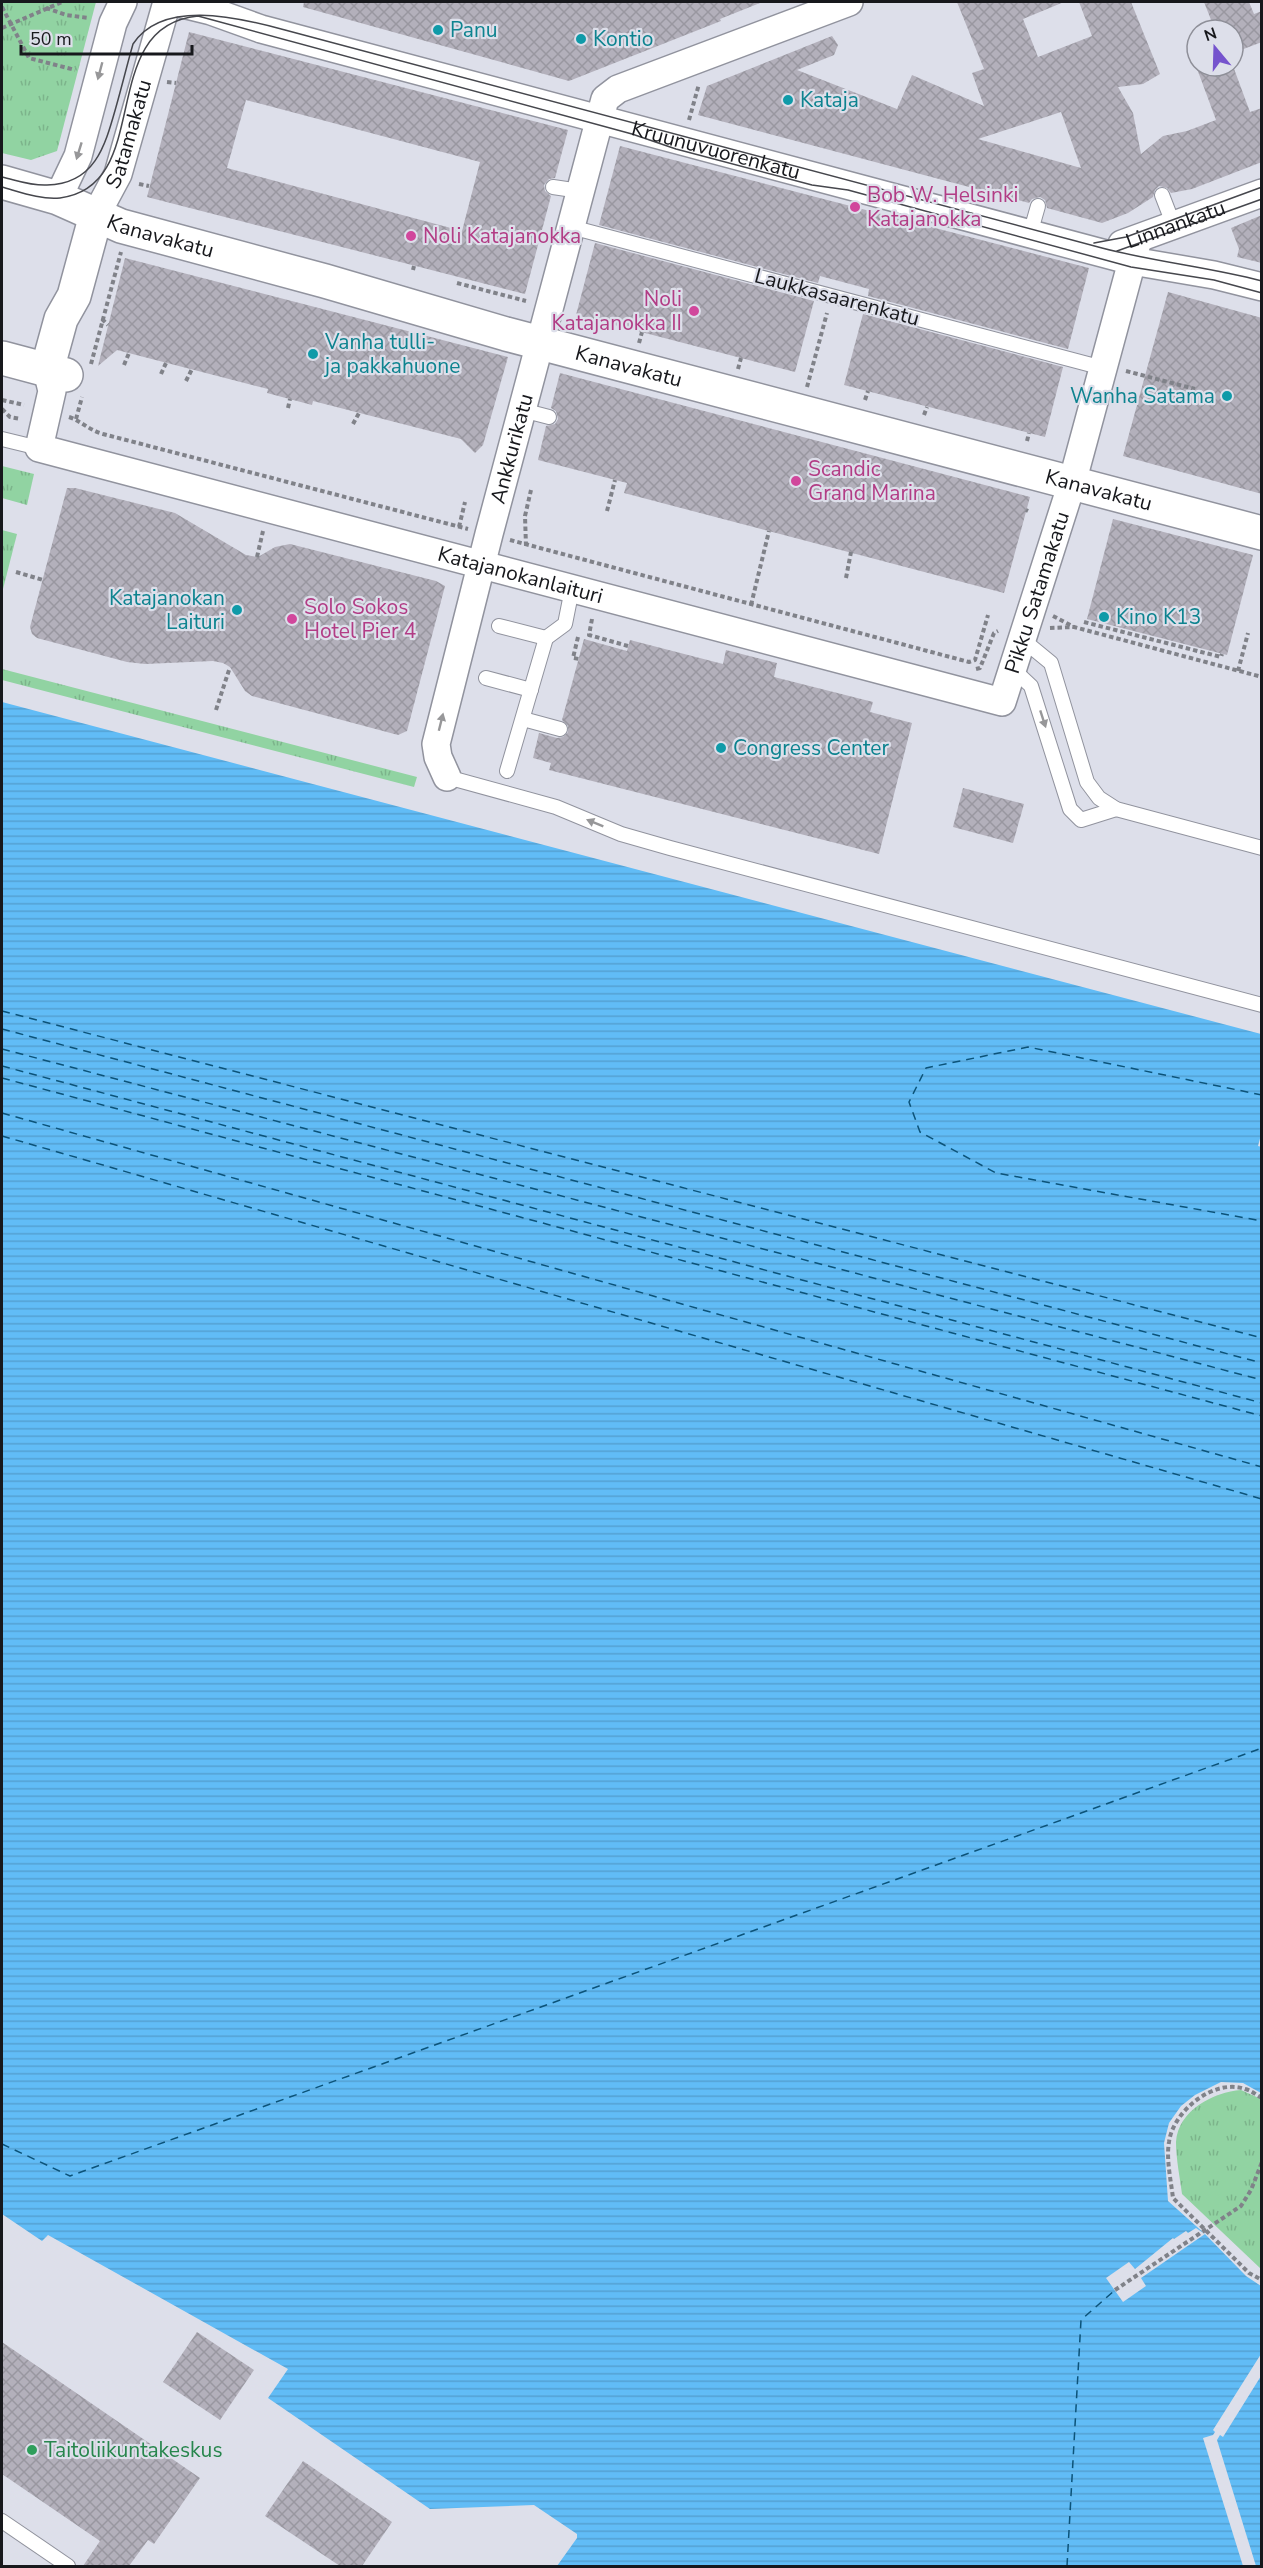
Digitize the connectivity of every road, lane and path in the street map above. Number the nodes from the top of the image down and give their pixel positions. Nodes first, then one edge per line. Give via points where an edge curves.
1 (62, 2) edge
2 (123, 2) edge
3 (168, 2) edge
4 (174, 2) edge
5 (847, 2) edge
6 (2, 7) edge
7 (46, 8) junction
8 (97, 17) dead end
9 (11, 24) junction
10 (2, 28) edge
11 (82, 72) dead end
12 (699, 83) dead end
13 (598, 120) junction
14 (688, 126) dead end
15 (2, 182) edge
16 (138, 184) dead end
17 (149, 186) dead end
18 (553, 187) dead end
19 (580, 191) junction
20 (1262, 193) edge
21 (1162, 195) dead end
22 (58, 198) junction
23 (1038, 206) dead end
24 (96, 215) junction
25 (1174, 226) junction
26 (571, 227) junction
27 (1030, 234) junction
28 (1135, 250) junction
29 (116, 272) dead end
30 (120, 277) dead end
31 (457, 283) dead end
32 (1262, 287) edge
33 (831, 296) junction
34 (526, 301) dead end
35 (102, 319) dead end
36 (108, 325) dead end
37 (539, 343) junction
38 (129, 353) dead end
39 (2, 358) edge
40 (741, 358) dead end
41 (166, 363) dead end
42 (124, 365) dead end
43 (192, 369) dead end
44 (738, 369) dead end
45 (1114, 369) junction
46 (161, 374) dead end
47 (56, 379) junction
48 (186, 381) dead end
49 (1195, 389) dead end
50 (868, 391) dead end
51 (290, 399) dead end
52 (865, 400) dead end
53 (927, 406) dead end
54 (288, 408) dead end
55 (522, 410) junction
56 (801, 412) junction
57 (359, 413) dead end
58 (924, 415) dead end
59 (549, 417) dead end
60 (76, 419) dead end
61 (353, 424) dead end
62 (1029, 433) dead end
63 (2, 440) edge
64 (1027, 441) dead end
65 (39, 448) junction
66 (615, 480) dead end
67 (1072, 483) junction
68 (531, 490) dead end
69 (465, 501) dead end
70 (607, 511) dead end
71 (459, 527) junction
72 (263, 531) dead end
73 (474, 531) dead end
74 (769, 531) dead end
75 (1262, 533) edge
76 (457, 537) dead end
77 (504, 538) dead end
78 (526, 544) junction
79 (851, 552) dead end
80 (257, 557) dead end
81 (481, 566) junction
82 (16, 572) dead end
83 (522, 576) junction
84 (846, 578) dead end
85 (43, 579) dead end
86 (573, 589) junction
87 (751, 605) junction
88 (988, 615) dead end
89 (1053, 615) dead end
90 (592, 618) dead end
91 (1084, 622) dead end
92 (499, 626) dead end
93 (1074, 627) junction
94 (1248, 633) dead end
95 (1025, 634) junction
96 (546, 638) junction
97 (628, 646) dead end
98 (1222, 654) dead end
99 (230, 667) dead end
100 (1014, 670) junction
101 (970, 671) dead end
102 (1238, 671) junction
103 (1262, 677) edge
104 (486, 678) dead end
105 (531, 690) junction
106 (1002, 702) joint
107 (216, 710) dead end
108 (523, 719) junction
109 (560, 729) dead end
110 (507, 771) dead end
111 (447, 777) joint
112 (1116, 809) junction
113 (1262, 848) edge
114 (1262, 1005) edge
115 (1262, 2098) edge
116 (1262, 2162) edge
117 (1206, 2229) junction
118 (1262, 2280) edge
119 (1115, 2290) dead end
120 (2, 2521) edge
121 (68, 2566) edge

1 - 7 path
2 -> 22 street, Satamakatu via 113,22 78,156
3 - 24 street, Satamakatu via 118,174
4 - 13 street, Kruunuvuorenkatu
5 - 13 street, Ankkurikatu via 627,85 605,99
6 - 9 path
7 - 8 path via 66,15
7 - 9 path
9 - 10 path
9 - 11 path via 29,58
12 - 14 path
13 - 19 street, Ankkurikatu
13 - 27 street, Kruunuvuorenkatu
15 - 22 main road, Kanavakatu
16 - 17 path
18 - 19 lane
19 - 26 street, Ankkurikatu
20 - 25 street, Linnankatu
21 - 25 lane
22 - 24 main road, Kanavakatu
23 - 27 lane
24 - 37 main road, Kanavakatu via 121,226
24 - 47 main road, Satamakatu via 74,296 61,319
25 - 28 street, Linnankatu
26 - 33 lane, Laukkasaarenkatu
26 - 37 street, Ankkurikatu
27 - 28 street, Kruunuvuorenkatu via 1087,249
28 - 32 street, Kruunuvuorenkatu
28 - 45 street, Pikku Satamakatu
29 - 30 path
31 - 34 path
33 - 45 lane, Laukkasaarenkatu
33 - 56 path
35 - 36 path
37 - 55 street, Ankkurikatu
37 - 56 main road, Kanavakatu
38 - 42 path
39 - 47 main road
40 - 44 path
41 - 46 path
43 - 48 path
45 - 49 path
45 - 67 street, Pikku Satamakatu
47 - 65 street
50 - 52 path
51 - 54 path
53 - 58 path
55 - 59 lane
55 - 81 street, Ankkurikatu
56 - 67 main road, Kanavakatu
57 - 61 path
60 - 71 path via 93,431
62 - 64 path
63 - 65 lane
65 - 81 street, Katajanokanlaituri
66 - 70 path
67 - 75 main road, Kanavakatu
67 - 95 street, Pikku Satamakatu
68 - 78 path via 525,516
69 - 71 path
71 - 73 path
71 - 76 path
72 - 80 path
74 - 87 path
77 - 78 path
78 - 83 path
78 - 87 path
79 - 84 path
81 - 83 street, Katajanokanlaituri
111 -> 81 street, Ankkurikatu via 436,744
82 - 85 path
83 - 86 street, Katajanokanlaituri
86 - 96 lane via 565,624
86 - 106 street, Katajanokanlaituri
87 - 88 path via 969,662 975,660
89 - 93 path
90 - 97 path via 590,635
91 - 98 path via 1221,657
92 - 96 lane
93 - 95 path
93 - 102 path
94 - 102 path
95 - 100 street, Pikku Satamakatu
95 - 101 path via 1001,630 994,633 980,668
95 - 112 lane via 1051,663 1087,782 1099,798
96 - 105 lane
99 - 107 path
100 - 106 street, Pikku Satamakatu
100 -> 112 lane via 1032,686 1070,809 1081,820
102 - 103 path
104 - 105 lane
105 - 108 lane
108 - 109 lane
108 - 110 lane
114 -> 111 lane via 621,834 556,807
112 - 113 lane
115 - 117 path via 1245,2088 1222,2087 1185,2108 1176,2121 1169,2142 1173,2198
116 - 117 path via 1241,2206
117 - 118 path
117 - 119 path
120 - 121 lane

